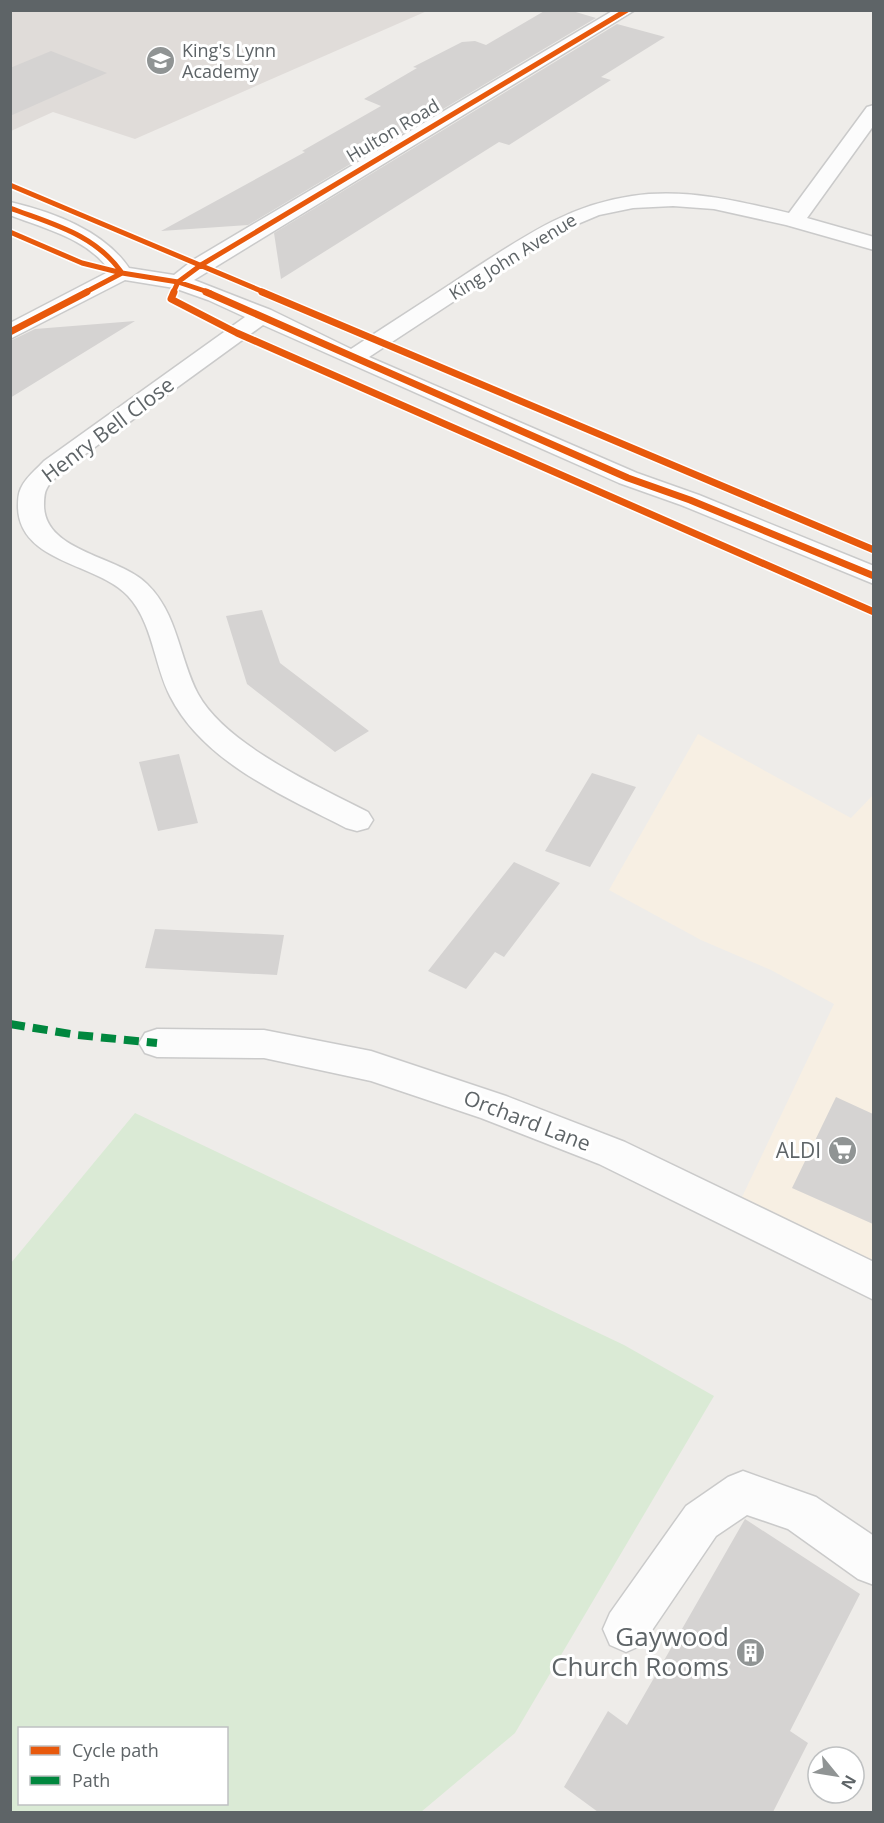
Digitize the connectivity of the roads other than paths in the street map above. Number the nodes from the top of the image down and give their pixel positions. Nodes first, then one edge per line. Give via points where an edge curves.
1 (627, 10) edge
2 (873, 111) edge
3 (10, 208) edge
4 (794, 221) junction
5 (873, 244) edge
6 (122, 273) junction
7 (178, 282) junction
8 (263, 315) junction
9 (10, 332) edge
10 (352, 358) junction
11 (873, 576) edge
12 (357, 820) dead end
13 (157, 1043) dead end
14 (873, 1282) edge
15 (873, 1563) edge
16 (626, 1629) dead end

1 - 7 street, Hulton Road
2 - 4 street
3 - 6 street via 79,234 115,260
4 - 5 street, King John Avenue
4 - 10 street, King John Avenue via 752,209 686,199 595,210 554,227
6 - 7 street
6 - 9 street
7 - 8 street
8 - 10 street
8 - 12 street, Henry Bell Close via 53,466 34,487 30,508 33,527 48,541 137,588 154,614 186,697 206,726 241,754
10 - 11 street via 628,477
13 - 14 street, Orchard Lane via 264,1044 371,1066 493,1107 612,1154
15 - 16 street via 801,1512 743,1492 701,1521

